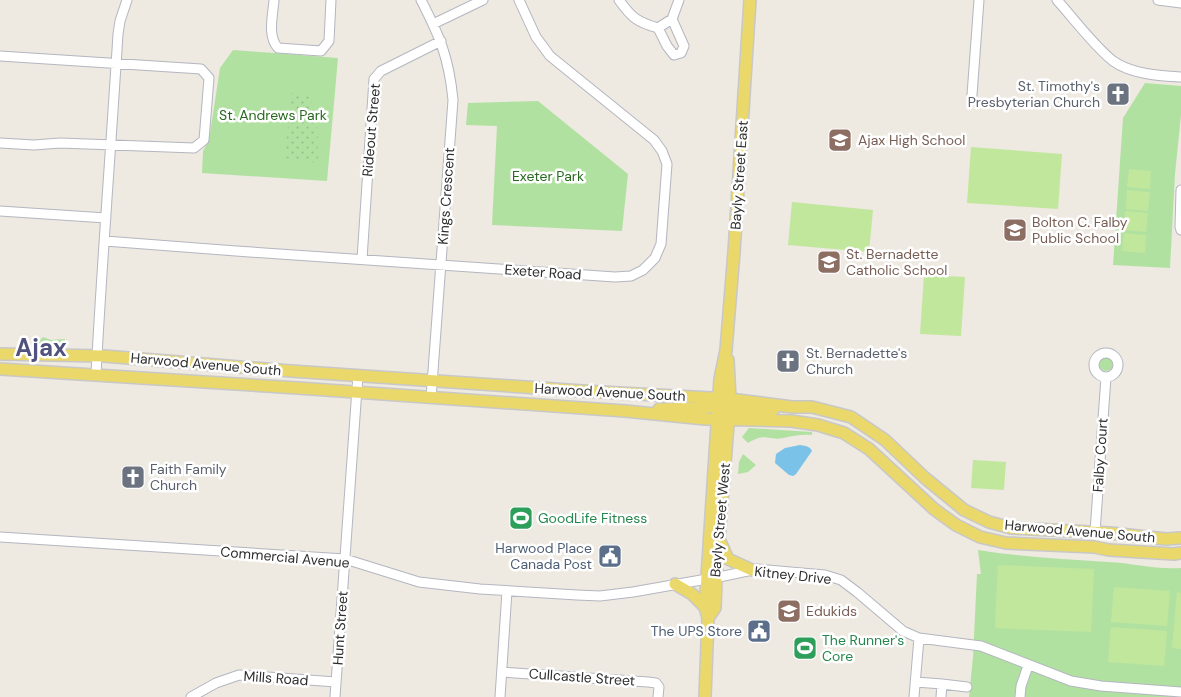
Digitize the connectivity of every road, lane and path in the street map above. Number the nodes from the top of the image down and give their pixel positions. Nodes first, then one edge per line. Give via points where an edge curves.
1 (127, 0) edge
2 (274, 0) edge
3 (331, 0) edge
4 (421, 0) edge
5 (483, 0) edge
6 (519, 0) edge
7 (619, 0) edge
8 (679, 0) edge
9 (750, 0) edge
10 (979, 0) edge
11 (1057, 0) edge
12 (1158, 0) edge
13 (1181, 3) edge
14 (672, 19) junction
15 (433, 24) junction
16 (658, 28) junction
17 (440, 41) junction
18 (0, 56) edge
19 (116, 63) junction
20 (1181, 77) edge
21 (972, 95) dead end
22 (0, 143) edge
23 (109, 145) junction
24 (1181, 190) edge
25 (0, 212) edge
26 (106, 218) junction
27 (1181, 230) edge
28 (105, 241) junction
29 (362, 259) junction
30 (441, 265) junction
31 (0, 354) edge
32 (97, 356) junction
33 (240, 367) junction
34 (0, 369) edge
35 (96, 374) junction
36 (358, 376) junction
37 (1106, 377) dead end
38 (433, 380) junction
39 (237, 385) junction
40 (583, 391) junction
41 (356, 393) junction
42 (432, 398) junction
43 (723, 401) junction
44 (792, 407) junction
45 (578, 409) junction
46 (625, 411) junction
47 (725, 417) junction
48 (1095, 532) junction
49 (0, 538) edge
50 (1181, 538) edge
51 (719, 540) junction
52 (1094, 547) junction
53 (1181, 552) edge
54 (345, 559) junction
55 (752, 570) junction
56 (711, 579) junction
57 (675, 584) junction
58 (507, 591) junction
59 (707, 612) junction
60 (919, 638) junction
61 (1028, 666) junction
62 (502, 672) junction
63 (336, 682) junction
64 (916, 682) junction
65 (942, 684) junction
66 (967, 687) dead end
67 (1181, 692) edge
68 (191, 697) edge
69 (335, 697) edge
70 (500, 697) edge
71 (658, 697) edge
72 (705, 697) edge
73 (914, 697) edge
74 (941, 697) edge
75 (1020, 697) edge

1 - 19 street via 120,21
2 - 3 street via 273,43 278,48 321,52 329,41
4 - 15 street, Kings Crescent
5 - 15 street
6 - 30 street, Exeter Road via 536,37 550,56 654,140 662,151 667,164 661,244 655,258 631,276
7 - 16 street via 639,23
8 - 14 street
9 - 43 main road, Bayly Street East via 734,252 726,350 720,379
10 - 21 street
11 - 20 street via 1114,62 1155,76
12 - 13 street
14 - 16 street
14 - 16 street via 684,46 681,54 674,55
15 - 17 street, Kings Crescent
17 - 29 street, Rideout Street via 381,71 374,79
17 - 30 street, Kings Crescent via 450,72 453,100
18 - 19 street
19 - 23 street
19 - 23 street via 201,69 209,78 209,89 204,140 200,145 194,148
22 - 23 street
23 - 26 street
24 - 27 street
25 - 26 street
26 - 28 street
28 - 29 street, Exeter Road
28 - 32 street
29 - 30 street, Exeter Road
30 - 38 street, Kings Crescent
31 - 32 main road, Harwood Avenue South
32 - 33 main road, Harwood Avenue South
32 - 35 street
33 - 36 main road, Harwood Avenue South
33 - 39 main road
34 - 35 main road, Harwood Avenue South
35 - 39 main road, Harwood Avenue South
36 - 38 main road, Harwood Avenue South
36 - 41 street
37 - 48 street, Falby Court
38 - 40 main road, Harwood Avenue South
38 - 42 street, Kings Crescent
39 - 41 main road, Harwood Avenue South
40 - 43 main road, Harwood Avenue South
40 - 45 main road
41 - 42 main road, Harwood Avenue South
41 - 54 street, Hunt Street
42 - 45 main road, Harwood Avenue South
43 - 44 main road, Harwood Avenue South
43 - 46 main road via 706,408
43 - 47 main road, Bayly Street East
44 - 47 main road via 738,410
44 - 48 main road, Harwood Avenue South via 812,407 851,417 885,440 964,510 988,522 1011,528
45 - 46 main road, Harwood Avenue South
46 - 47 main road, Harwood Avenue South
47 - 51 main road, Bayly Street West
47 - 52 main road, Harwood Avenue South via 818,425 844,433 869,449 934,509 980,537 1006,543
47 - 56 main road, Bayly Street West
48 - 50 main road, Harwood Avenue South
48 - 52 main road
49 - 54 street, Commercial Avenue
51 - 55 main road via 728,558
51 - 56 main road, Bayly Street West
52 - 53 main road, Harwood Avenue South
54 - 58 street, Commercial Avenue via 419,582
54 - 63 street, Hunt Street
55 - 56 street, Kitney Drive
55 - 60 street, Kitney Drive via 825,575 841,580 903,631
56 - 57 street, Commercial Avenue
56 - 59 main road, Bayly Street West via 715,608
57 - 58 street, Commercial Avenue via 600,596
57 - 59 main road via 692,594
58 - 62 street
59 - 72 main road, Bayly Street West
60 - 61 street, Kitney Drive via 973,644
60 - 64 street
61 - 67 street, Kitney Drive via 1071,681
61 - 75 street
62 - 70 street
62 - 71 street, Cullcastle Street via 656,683
63 - 68 street, Mills Road via 239,674
63 - 69 street, Hunt Street
64 - 65 street
64 - 73 street
65 - 66 street
65 - 74 street

